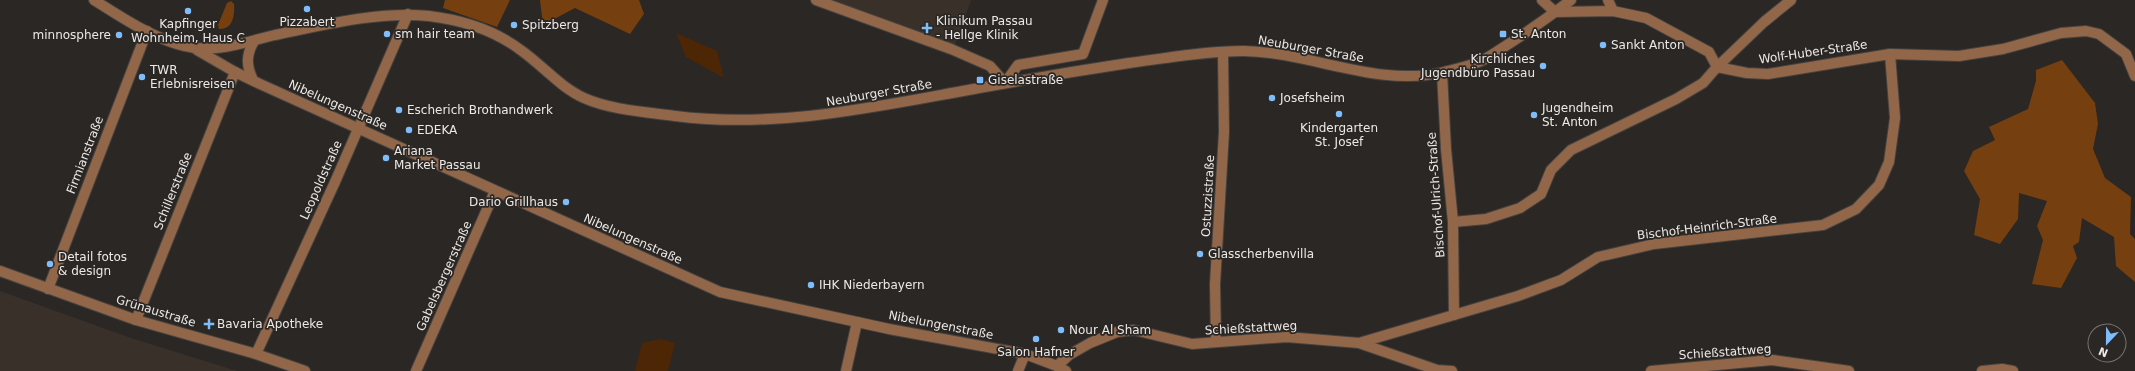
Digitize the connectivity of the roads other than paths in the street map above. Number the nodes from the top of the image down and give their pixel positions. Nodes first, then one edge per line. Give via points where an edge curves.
1 (94, 0) edge
2 (816, 0) edge
3 (1103, 0) edge
4 (1542, 0) edge
5 (1571, 0) edge
6 (1608, 0) edge
7 (1791, 0) edge
8 (1613, 11) junction
9 (1555, 12) junction
10 (408, 14) junction
11 (147, 31) junction
12 (254, 41) junction
13 (195, 49) junction
14 (1223, 52) junction
15 (1890, 54) junction
16 (1717, 67) junction
17 (235, 72) junction
18 (1442, 73) junction
19 (2135, 76) edge
20 (253, 80) junction
21 (1004, 83) junction
22 (358, 129) junction
23 (495, 190) junction
24 (1453, 222) junction
25 (0, 271) edge
26 (48, 289) junction
27 (1454, 315) junction
28 (136, 320) junction
29 (857, 322) junction
30 (1216, 342) junction
31 (1358, 343) junction
32 (256, 354) junction
33 (1025, 354) junction
34 (1062, 368) edge
35 (305, 371) edge
36 (416, 371) edge
37 (846, 371) edge
38 (1018, 371) edge
39 (1452, 371) edge
40 (1651, 371) edge
41 (1849, 371) edge
42 (1982, 371) edge
43 (2013, 371) edge

1 - 11 street
2 - 21 street via 951,49 990,66
3 - 21 street via 1084,54 1018,65
4 - 9 street
5 - 9 street, Neuburger Straße
6 - 8 street
7 - 16 street
8 - 9 street
8 - 16 street via 1646,18 1687,39 1709,52
9 - 18 street, Neuburger Straße via 1480,62
10 - 12 street, Neuburger Straße via 347,21
10 - 21 street, Neuburger Straße via 462,23 494,34 521,50 567,88 584,98 607,105 679,116 758,120 824,116
10 - 22 street, Leopoldstraße
11 - 13 street via 167,41
11 - 26 street, Firmianstraße
12 - 13 street, Neuburger Straße via 222,48
12 - 20 street via 247,57
13 - 17 street, Nibelungenstraße
14 - 18 street, Neuburger Straße via 1248,51 1286,55 1392,76
14 - 21 street, Neuburger Straße
14 - 30 street, Ostuzzistraße via 1224,132 1215,284
15 - 16 street, Wolf-Huber-Straße via 1768,74
15 - 19 street, Wolf-Huber-Straße via 1959,56 2003,49 2061,32 2086,31 2098,34 2126,54
15 - 27 street, Bischof-Heinrich-Straße via 1895,118 1889,162 1879,185 1856,209 1823,226 1654,244 1598,257 1561,280
16 - 24 street via 1703,83 1676,99 1571,150 1551,170 1541,194 1520,208 1486,219
17 - 20 street, Nibelungenstraße
17 - 28 street, Schillerstraße
18 - 24 street, Bischof-Ulrich-Straße
20 - 22 street, Nibelungenstraße
22 - 23 street, Nibelungenstraße
22 - 32 street, Leopoldstraße
23 - 29 street, Nibelungenstraße via 720,292
23 - 36 street, Gabelsbergerstraße
24 - 27 street, Bischof-Ulrich-Straße
25 - 26 street, Grünaustraße
26 - 28 street, Grünaustraße
27 - 31 street, Bischof-Heinrich-Straße
28 - 32 street, Grünaustraße
29 - 33 street, Nibelungenstraße
29 - 37 street
30 - 31 street, Schießstattweg via 1287,337
30 - 34 street, Schießstattweg via 1192,344 1134,330 1117,332 1069,355
31 - 39 street, Schießstattweg via 1437,370
32 - 35 street, Grünaustraße
33 - 34 street, Nibelungenstraße
33 - 38 street
40 - 41 street, Schießstattweg via 1772,360
42 - 43 street

